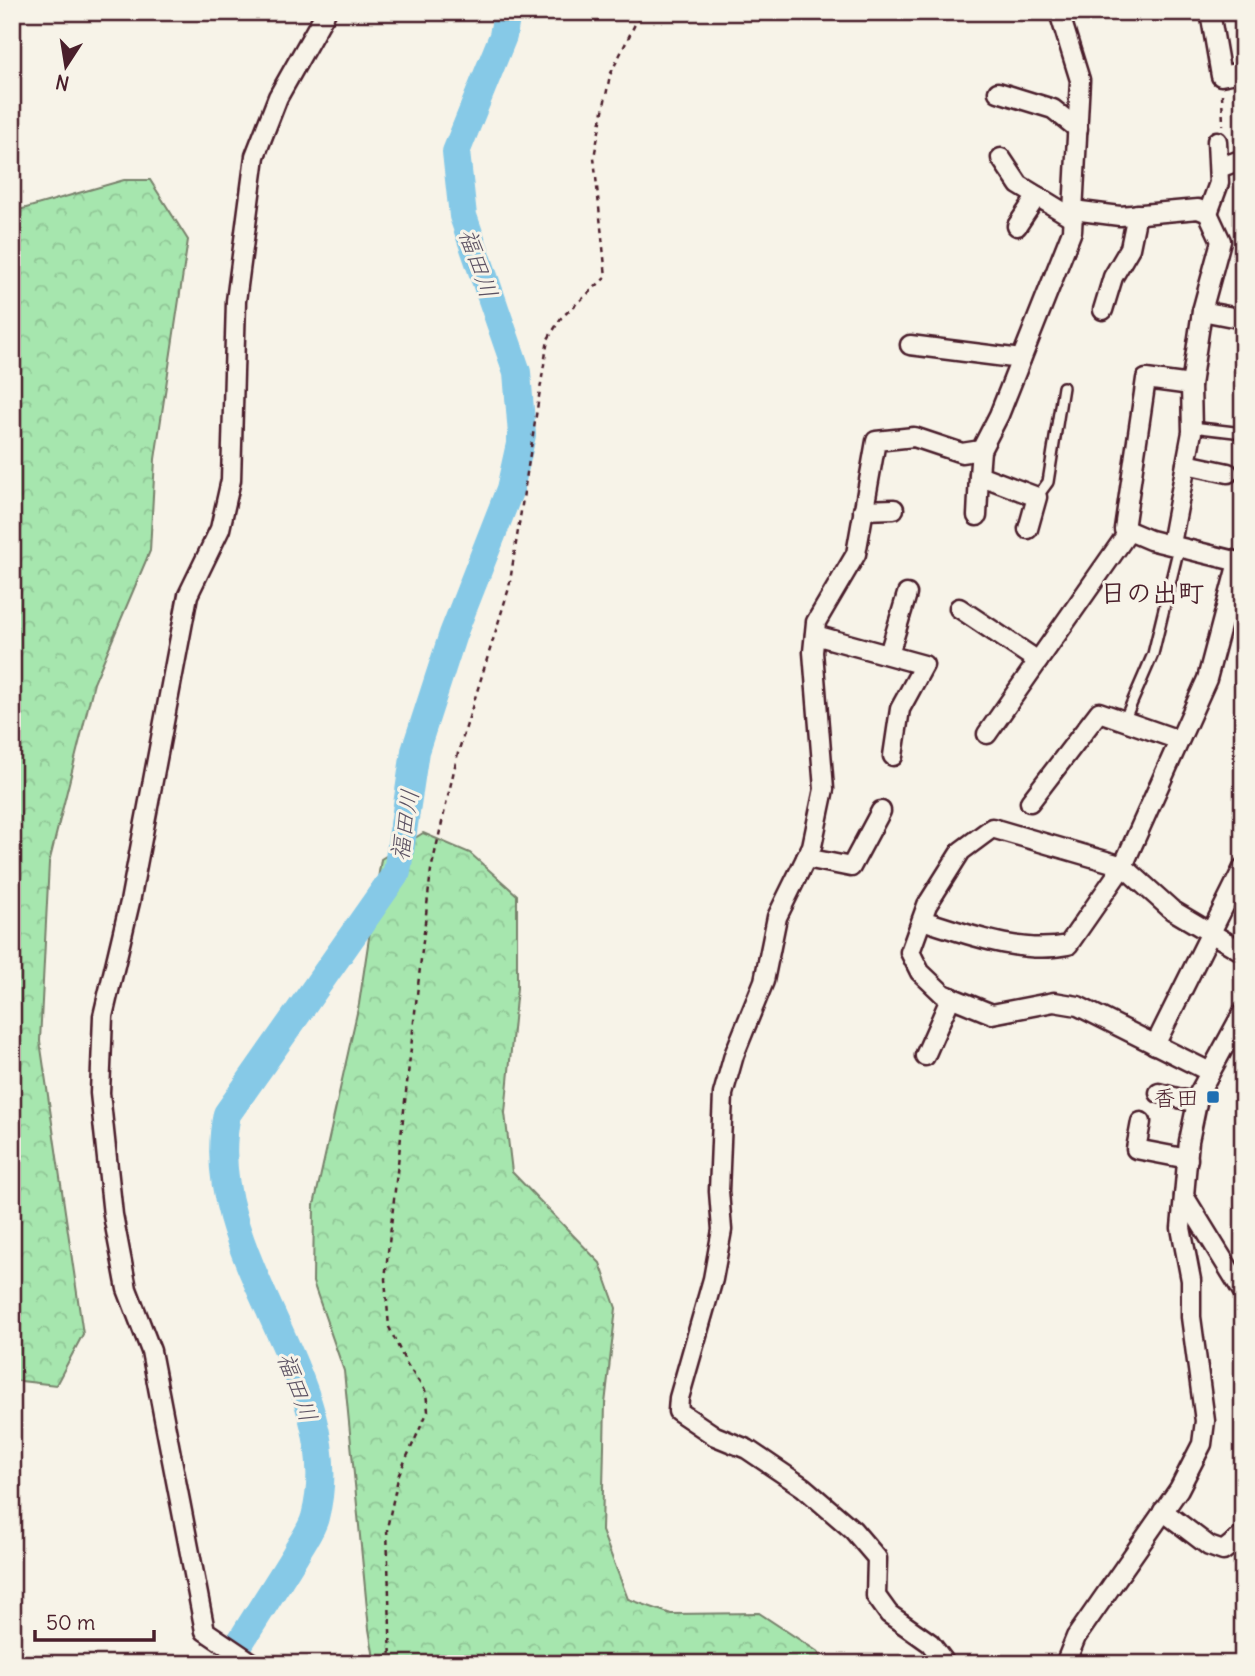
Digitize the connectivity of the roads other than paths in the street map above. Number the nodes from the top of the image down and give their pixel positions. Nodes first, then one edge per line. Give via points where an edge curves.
1 (326, 12) edge
2 (1059, 12) edge
3 (1210, 12) edge
4 (1241, 72) edge
5 (998, 92) dead end
6 (1078, 129) junction
7 (1217, 141) road end
8 (1001, 158) dead end
9 (1243, 159) edge
10 (1219, 168) junction
11 (1037, 196) junction
12 (1208, 213) junction
13 (1073, 214) junction
14 (1138, 214) junction
15 (1017, 226) dead end
16 (1103, 310) dead end
17 (1202, 311) junction
18 (1243, 318) edge
19 (910, 345) dead end
20 (1021, 359) junction
21 (1191, 385) junction
22 (1063, 387) dead end
23 (1192, 427) junction
24 (1243, 433) edge
25 (981, 450) junction
26 (1186, 464) junction
27 (1228, 473) dead end
28 (979, 475) junction
29 (1037, 497) junction
30 (894, 509) dead end
31 (863, 510) junction
32 (977, 516) dead end
33 (1027, 529) dead end
34 (1129, 531) junction
35 (1175, 545) junction
36 (1240, 563) edge
37 (907, 594) dead end
38 (959, 608) dead end
39 (815, 635) junction
40 (889, 654) junction
41 (1038, 661) junction
42 (1124, 721) junction
43 (987, 734) dead end
44 (1179, 740) junction
45 (893, 756) dead end
46 (1030, 802) dead end
47 (881, 811) dead end
48 (806, 858) junction
49 (1123, 866) junction
50 (1243, 868) edge
51 (922, 920) junction
52 (1209, 932) junction
53 (1243, 952) edge
54 (951, 997) junction
55 (1243, 1012) edge
56 (1155, 1045) junction
57 (925, 1056) dead end
58 (1208, 1071) junction
59 (1160, 1093) dead end
60 (1197, 1103) junction
61 (1141, 1122) dead end
62 (1188, 1159) junction
63 (1184, 1196) junction
64 (1243, 1292) edge
65 (1163, 1511) junction
66 (1243, 1535) edge
67 (250, 1661) edge
68 (943, 1664) edge
69 (1065, 1664) edge

1 - 67 street via 278,97 255,156 236,301 231,480 220,529 188,595 130,902 103,1016 100,1093 113,1215 127,1289 151,1351 205,1631
2 - 6 street via 1080,80
3 - 4 street via 1221,76
5 - 6 street via 1053,109
6 - 13 street
7 - 10 street
8 - 11 street via 1019,185
9 - 10 street
10 - 12 street via 1219,183
11 - 13 street
11 - 15 street
12 - 14 street via 1198,209
12 - 17 street via 1221,241
13 - 14 street
13 - 20 street via 1072,231
14 - 16 street via 1120,281
17 - 18 street
17 - 21 street
19 - 20 street
20 - 25 street
21 - 23 street
21 - 34 street via 1146,379 1124,528
22 - 29 lane via 1048,482
23 - 24 lane
23 - 26 street
25 - 28 street
25 - 31 street via 962,453 914,437 876,441
26 - 27 street
26 - 35 street
28 - 29 street
28 - 32 street
29 - 33 street
30 - 31 street
31 - 39 street via 856,554 816,622
34 - 35 street
34 - 41 street
35 - 36 street
35 - 42 lane via 1153,654
36 - 44 street via 1207,679
37 - 40 street
38 - 41 street
39 - 40 street
39 - 48 street via 816,716 824,789
40 - 45 street via 924,665 900,709
41 - 43 street
42 - 44 street
42 - 46 street via 1099,712
44 - 49 street
47 - 48 street via 851,867
48 - 68 street via 777,917 764,981 723,1094 722,1230 678,1411 803,1487 853,1530 877,1558 876,1596 889,1614 930,1643
49 - 51 street via 1068,945 1046,949 976,937
49 - 51 street via 992,828 961,851
49 - 52 street via 1172,910
50 - 52 street
51 - 54 street via 910,951 920,972
52 - 53 street
52 - 56 street
54 - 56 street via 992,1014 1054,1002 1079,1006
54 - 57 street
55 - 58 street
56 - 58 street
58 - 60 street
59 - 60 street
60 - 62 street
61 - 62 street via 1136,1149
62 - 63 street
63 - 64 street
63 - 65 street via 1181,1228 1191,1280 1191,1317 1205,1421 1195,1461
65 - 66 street via 1209,1546 1223,1551
65 - 69 street via 1076,1637

